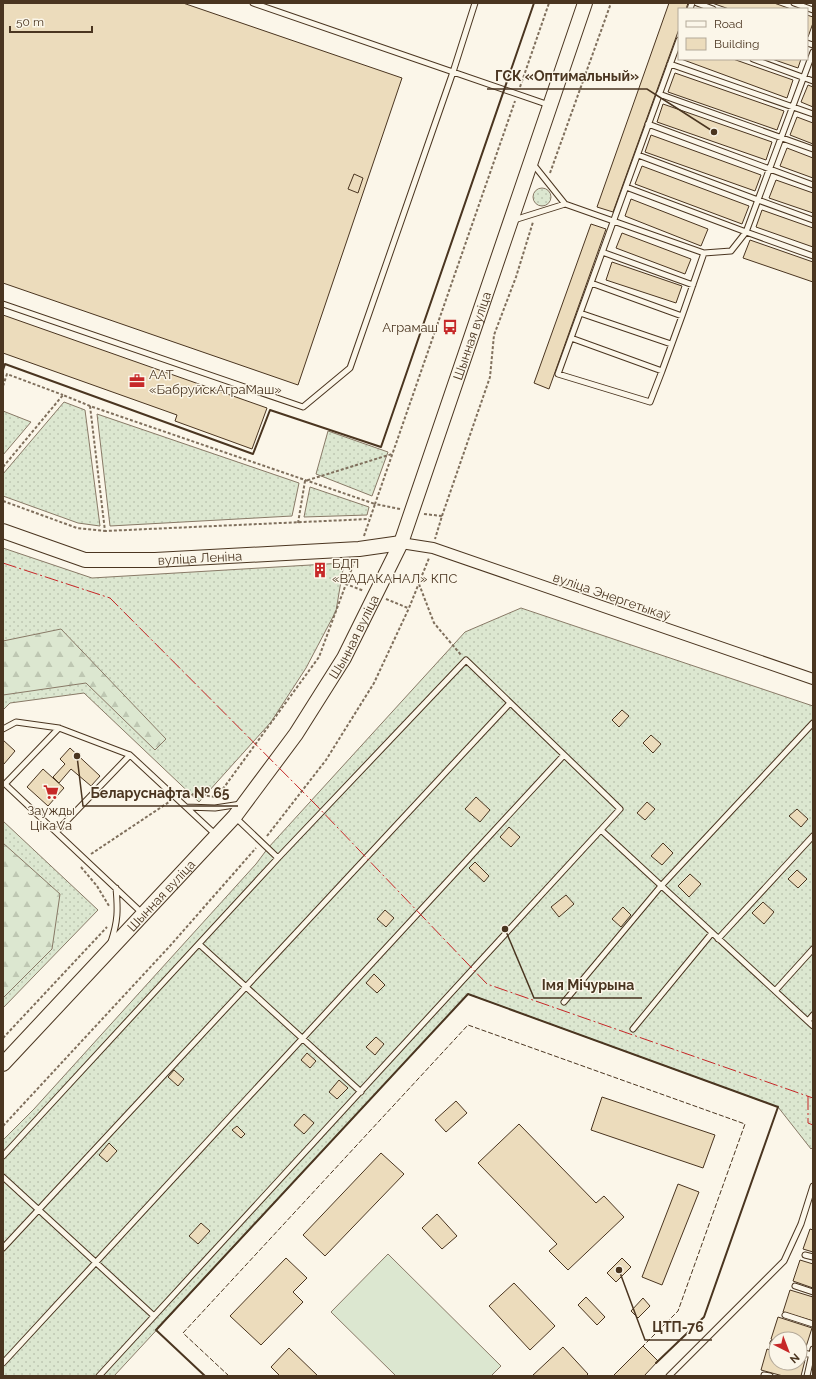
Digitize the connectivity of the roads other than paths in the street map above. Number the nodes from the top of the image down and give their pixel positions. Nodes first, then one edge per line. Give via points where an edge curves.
1 (253, 3) edge
2 (475, 3) edge
3 (585, 3) edge
4 (697, 3) edge
5 (794, 3) edge
6 (710, 8) edge
7 (808, 8) edge
8 (678, 43) edge
9 (813, 52) edge
10 (756, 60) edge
11 (670, 64) junction
12 (453, 72) junction
13 (804, 77) junction
14 (813, 81) edge
15 (659, 94) junction
16 (550, 105) junction
17 (793, 106) junction
18 (813, 114) edge
19 (648, 124) junction
20 (781, 138) junction
21 (813, 149) edge
22 (638, 155) junction
23 (531, 162) junction
24 (769, 169) junction
25 (813, 185) edge
26 (626, 187) junction
27 (758, 200) junction
28 (565, 204) junction
29 (813, 220) edge
30 (510, 221) junction
31 (614, 221) junction
32 (746, 232) junction
33 (602, 252) junction
34 (704, 253) junction
35 (813, 256) edge
36 (591, 283) junction
37 (693, 285) junction
38 (3, 304) edge
39 (580, 313) junction
40 (682, 316) junction
41 (571, 338) junction
42 (671, 344) junction
43 (662, 371) junction
44 (3, 531) edge
45 (400, 543) junction
46 (813, 679) edge
47 (510, 703) junction
48 (813, 723) edge
49 (59, 728) junction
50 (3, 729) edge
51 (130, 755) junction
52 (564, 755) junction
53 (4, 783) edge
54 (244, 804) junction
55 (186, 808) junction
56 (235, 816) junction
57 (601, 830) junction
58 (56, 832) junction
59 (217, 836) junction
60 (813, 836) edge
61 (278, 858) junction
62 (661, 886) junction
63 (116, 888) junction
64 (144, 914) junction
65 (712, 933) junction
66 (718, 939) junction
67 (199, 944) junction
68 (813, 949) edge
69 (107, 954) junction
70 (246, 987) junction
71 (775, 990) junction
72 (564, 1002) dead end
73 (813, 1015) edge
74 (808, 1021) junction
75 (813, 1026) edge
76 (633, 1029) dead end
77 (303, 1038) junction
78 (3, 1064) edge
79 (361, 1092) junction
80 (3, 1156) edge
81 (3, 1177) edge
82 (813, 1186) edge
83 (38, 1210) junction
84 (3, 1248) edge
85 (805, 1255) dead end
86 (813, 1257) edge
87 (96, 1262) junction
88 (794, 1286) dead end
89 (813, 1292) edge
90 (785, 1315) dead end
91 (154, 1316) junction
92 (813, 1324) edge
93 (813, 1349) edge
94 (808, 1354) edge
95 (812, 1355) junction
96 (3, 1363) edge
97 (99, 1376) edge
98 (669, 1376) edge
99 (806, 1376) edge

1 - 12 lane
2 - 12 lane
3 - 16 main road, Шынная вуліца
4 - 6 lane
5 - 7 lane
8 - 11 lane
9 - 13 lane
10 - 13 lane
11 - 15 lane
11 - 17 lane
12 - 16 lane
12 - 38 lane via 350,368 304,408
13 - 14 lane
13 - 17 lane
15 - 19 lane
15 - 20 lane
16 - 23 main road, Шынная вуліца
17 - 18 lane
17 - 20 lane
19 - 22 lane
19 - 24 lane
20 - 21 lane
20 - 24 lane
22 - 26 lane
22 - 27 lane
23 - 28 lane
23 - 30 main road, Шынная вуліца
24 - 25 lane
24 - 27 lane
26 - 31 lane
26 - 32 lane
27 - 29 lane
27 - 32 lane
28 - 30 lane
28 - 31 lane
30 - 45 main road, Шынная вуліца
31 - 33 lane
31 - 34 lane
32 - 34 lane via 731,251
32 - 35 lane
33 - 36 lane
33 - 37 lane
34 - 37 lane
36 - 39 lane
36 - 40 lane
37 - 40 lane
39 - 41 lane
39 - 42 lane
40 - 42 lane
41 - 43 lane
41 - 43 lane via 558,374 650,402
42 - 43 lane
44 - 45 main road, вуліца Леніна via 85,560 155,560 359,549
45 - 46 street, вуліца Энергетыкаў via 433,548
45 - 54 main road, Шынная вуліца via 344,658 296,734
47 - 52 lane
47 - 61 lane via 466,660
47 - 70 lane
48 - 62 lane
49 - 50 lane via 16,722
49 - 51 lane
49 - 53 lane
51 - 55 lane
51 - 58 lane
52 - 57 lane via 620,809
52 - 77 lane
53 - 58 lane
54 - 55 lane
54 - 56 main road, Шынная вуліца
55 - 59 lane
56 - 59 main road, Шынная вуліца
56 - 61 lane
57 - 62 lane
57 - 79 lane
58 - 63 lane
59 - 64 main road, Шынная вуліца
60 - 66 lane
61 - 67 lane
62 - 65 lane
62 - 72 lane
63 - 64 lane
63 - 69 lane via 116,926
64 - 69 main road, Шынная вуліца
65 - 66 lane
65 - 76 lane
66 - 71 lane
67 - 70 lane
67 - 80 lane
68 - 71 lane
69 - 78 main road, Шынная вуліца
70 - 77 lane
70 - 83 lane
71 - 74 lane
73 - 74 lane
74 - 75 lane
77 - 79 lane
77 - 87 lane
79 - 91 lane
81 - 83 lane
82 - 98 lane via 801,1224 784,1261
83 - 84 lane
83 - 87 lane
85 - 86 lane
87 - 91 lane
87 - 96 lane
88 - 89 lane
90 - 92 lane
91 - 97 lane
93 - 95 lane
94 - 95 lane
95 - 99 lane

